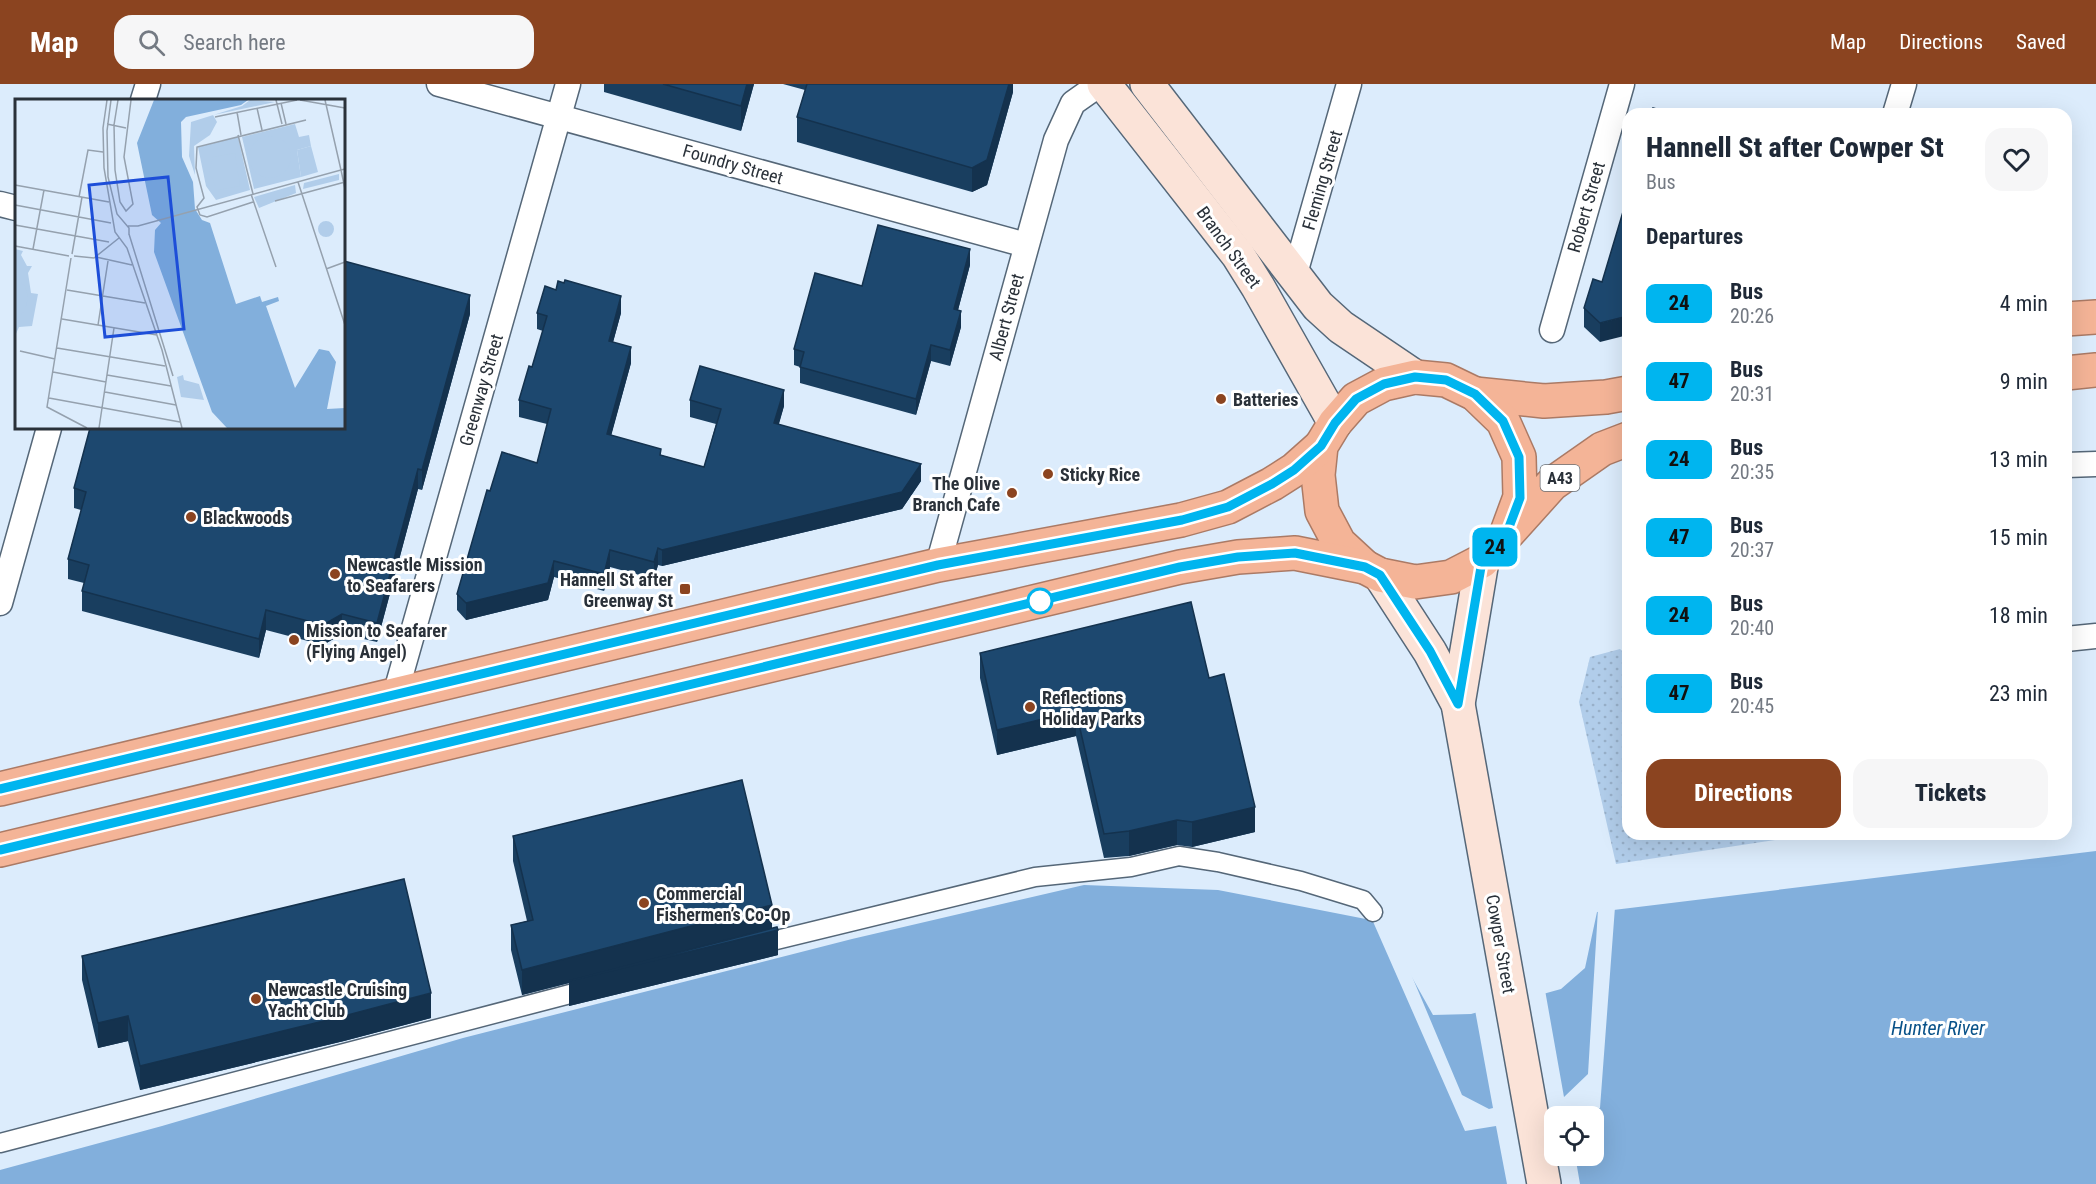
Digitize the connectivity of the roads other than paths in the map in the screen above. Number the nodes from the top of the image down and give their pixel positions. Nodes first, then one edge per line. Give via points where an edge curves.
1 (148, 84) edge
2 (439, 84) edge
3 (567, 84) edge
4 (1102, 84) edge
5 (1147, 84) edge
6 (1349, 84) edge
7 (1622, 84) edge
8 (1904, 84) edge
9 (143, 99) edge
10 (1897, 108) edge
11 (559, 115) junction
12 (0, 204) edge
13 (15, 208) edge
14 (1026, 245) junction
15 (1294, 277) junction
16 (2096, 316) edge
17 (2072, 318) edge
18 (1552, 330) dead end
19 (2096, 370) edge
20 (2072, 372) edge
21 (1415, 377) junction
22 (1475, 394) junction
23 (1622, 394) edge
24 (49, 429) edge
25 (1328, 434) junction
26 (1622, 441) edge
27 (2096, 464) edge
28 (2072, 465) edge
29 (1506, 535) junction
30 (1482, 561) junction
31 (938, 565) junction
32 (1373, 571) junction
33 (0, 603) edge
34 (2096, 636) edge
35 (2072, 638) edge
36 (395, 695) junction
37 (1458, 704) junction
38 (0, 789) edge
39 (0, 850) edge
40 (1373, 912) dead end
41 (744, 948) edge
42 (608, 984) edge
43 (0, 1143) edge
44 (1544, 1184) edge

1 - 9 street
2 - 11 street, Foundry Street
3 - 11 street, Greenway Street
4 - 14 street, Albert Street via 1073,104 1056,140
4 - 25 main road, Branch Street via 1238,255 1258,287
5 - 15 main road, Branch Street
6 - 15 street, Fleming Street
7 - 18 street, Robert Street
8 - 10 street
11 - 14 street, Foundry Street
11 - 36 street, Greenway Street
12 - 13 street
14 - 31 street, Albert Street
15 - 21 main road, Branch Street via 1341,327
16 - 17 highway
19 - 20 highway
21 - 22 highway, A43 via 1446,380
21 - 25 highway, A43 via 1384,384 1356,399
22 - 23 highway, A43 via 1544,401
22 - 29 highway, A43 via 1503,421 1519,457 1520,498
24 - 33 street
25 - 31 highway, A43 via 1294,470 1228,507 1182,520
25 - 32 highway via 1318,475 1322,511 1339,543
26 - 29 highway, A43 via 1602,449 1552,484
27 - 28 street
29 - 30 highway, A43
30 - 32 highway, A43 via 1451,578 1415,582
30 - 37 main road, Cowper Street
31 - 36 highway, A43
32 - 37 main road, Cowper Street via 1430,651
32 - 39 highway, A43 via 1295,553 1180,567
34 - 35 street
36 - 38 highway, A43
37 - 44 main road, Cowper Street
40 - 41 street via 1363,900 1301,881 1179,856 1131,867 1035,877
42 - 43 street

